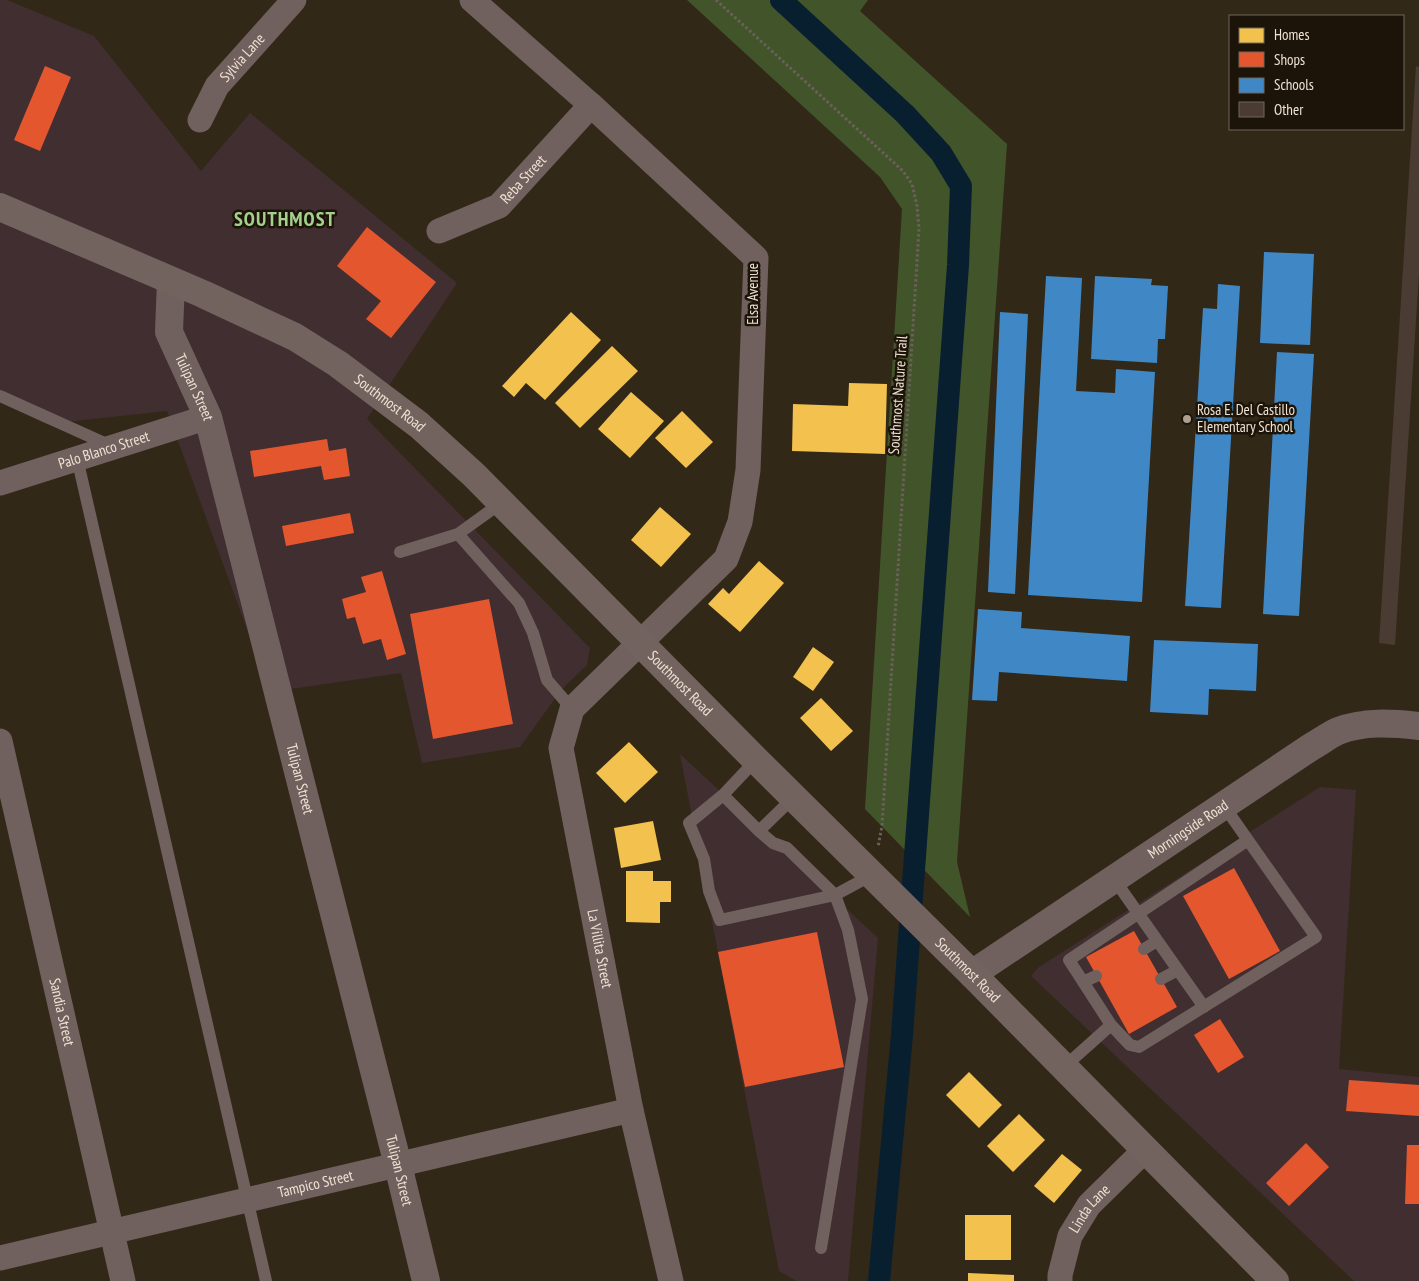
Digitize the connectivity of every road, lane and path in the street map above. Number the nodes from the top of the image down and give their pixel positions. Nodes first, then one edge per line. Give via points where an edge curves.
1 (294, 0) edge
2 (472, 0) edge
3 (716, 0) edge
4 (592, 105) junction
5 (200, 120) dead end
6 (0, 207) edge
7 (439, 231) dead end
8 (171, 281) junction
9 (0, 396) edge
10 (208, 417) junction
11 (113, 447) junction
12 (77, 458) junction
13 (0, 483) edge
14 (501, 503) junction
15 (458, 534) junction
16 (400, 552) dead end
17 (641, 643) junction
18 (572, 709) junction
19 (1419, 726) edge
20 (0, 741) edge
21 (756, 760) junction
22 (723, 796) junction
23 (794, 797) junction
24 (1224, 806) junction
25 (759, 831) junction
26 (1248, 840) junction
27 (872, 876) junction
28 (1114, 879) junction
29 (835, 895) junction
30 (1138, 914) junction
31 (1157, 941) junction
32 (1144, 949) dead end
33 (1178, 970) junction
34 (972, 974) junction
35 (1096, 976) dead end
36 (1161, 979) dead end
37 (1083, 982) junction
38 (1204, 1007) junction
39 (1111, 1025) junction
40 (1064, 1067) junction
41 (631, 1110) junction
42 (1145, 1150) junction
43 (398, 1165) junction
44 (246, 1201) junction
45 (111, 1233) junction
46 (821, 1248) dead end
47 (0, 1258) edge
48 (123, 1281) edge
49 (266, 1281) edge
50 (426, 1281) edge
51 (672, 1281) edge
52 (1060, 1281) edge
53 (1276, 1281) edge

1 - 5 street, Sylvia Lane via 216,86
2 - 4 street, Elsa Avenue
3 - 27 path, Southmost Nature Trail via 903,171 912,184 917,206 919,229 882,826
4 - 7 street, Reba Street via 499,206
4 - 17 street, Elsa Avenue via 756,258 748,470 740,522 726,559
6 - 8 main road, Southmost Road
8 - 10 street, Tulipan Street via 169,332
8 - 14 main road, Southmost Road via 295,337 338,364 419,425
9 - 11 lane
10 - 11 street, Palo Blanco Street
10 - 43 street, Tulipan Street
11 - 12 street, Palo Blanco Street
12 - 13 street, Palo Blanco Street
12 - 44 lane
14 - 15 lane
14 - 17 main road, Southmost Road
15 - 16 lane
15 - 18 lane via 519,603 547,680
17 - 18 street, La Villita Street
17 - 21 main road, Southmost Road
18 - 41 street, La Villita Street via 560,748
19 - 24 street, Morningside Road via 1364,724 1337,731
20 - 45 street, Sandia Street
21 - 22 lane
21 - 23 main road, Southmost Road
22 - 25 lane
22 - 29 lane via 689,823 704,859 709,891 720,920
23 - 25 lane
23 - 27 main road, Southmost Road
24 - 26 lane
24 - 28 street, Morningside Road
25 - 29 lane via 773,843 787,848
26 - 30 lane
26 - 38 lane via 1316,937
27 - 29 lane
27 - 34 main road, Southmost Road
28 - 30 lane
28 - 34 street, Morningside Road
29 - 46 lane via 848,930 862,999
30 - 31 lane
30 - 37 lane via 1069,960
31 - 32 lane
31 - 33 lane
33 - 36 lane
33 - 38 lane
34 - 40 main road, Southmost Road
35 - 37 lane
37 - 39 lane via 1108,1008
38 - 39 lane via 1139,1047 1130,1045
39 - 40 lane
40 - 42 main road, Southmost Road
41 - 43 street, Tampico Street
41 - 51 street, La Villita Street
42 - 52 street, Linda Lane via 1089,1205 1070,1236
42 - 53 main road, Southmost Road
43 - 44 street, Tampico Street
43 - 50 street, Tulipan Street
44 - 45 street, Tampico Street
44 - 49 lane
45 - 47 street, Tampico Street
45 - 48 street, Sandia Street

